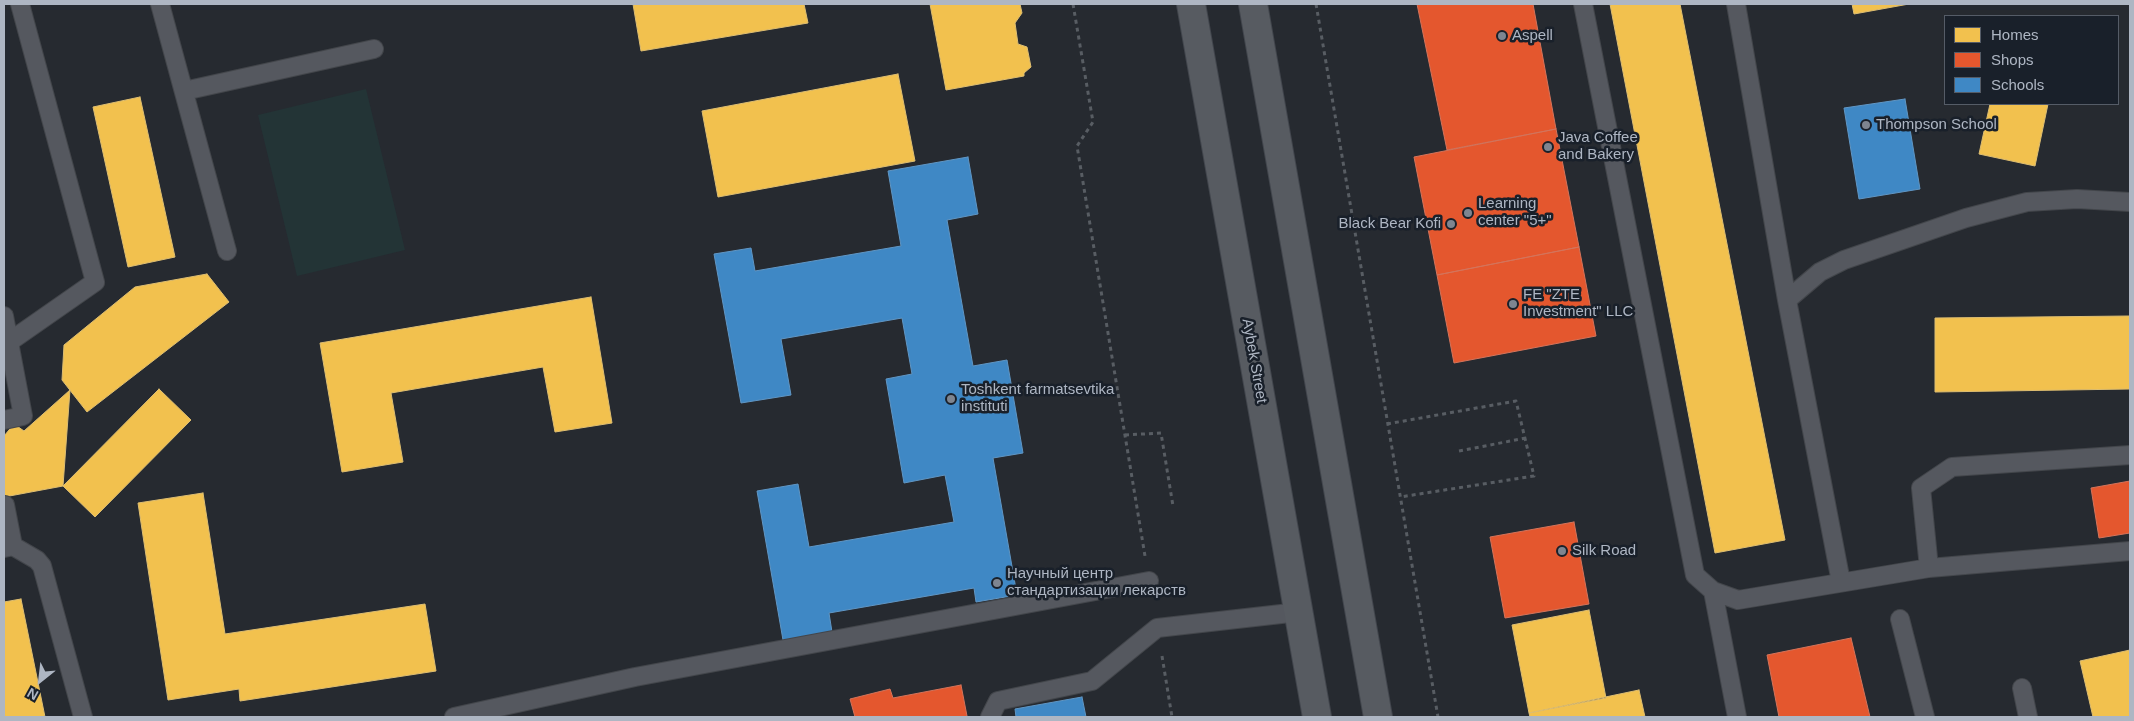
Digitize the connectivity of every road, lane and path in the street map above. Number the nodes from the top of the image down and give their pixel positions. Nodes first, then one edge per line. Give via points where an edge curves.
1 (20, 4) edge
2 (160, 4) edge
3 (1073, 4) edge
4 (1191, 4) edge
5 (1253, 4) edge
6 (1316, 4) edge
7 (1582, 4) edge
8 (1736, 4) edge
9 (374, 49) dead end
10 (184, 91) junction
11 (2130, 202) edge
12 (227, 251) dead end
13 (1787, 300) junction
14 (4, 316) edge
15 (9, 342) junction
16 (4, 420) edge
17 (1388, 424) junction
18 (1125, 435) junction
19 (1526, 438) junction
20 (1458, 451) dead end
21 (2130, 455) edge
22 (1400, 497) junction
23 (5, 505) dead end
24 (1173, 506) dead end
25 (9, 547) edge
26 (2130, 551) edge
27 (1929, 568) junction
28 (1149, 581) joint
29 (1841, 582) junction
30 (1713, 591) junction
31 (1299, 612) junction
32 (1900, 619) dead end
33 (1157, 628) junction
34 (2022, 688) dead end
35 (83, 717) edge
36 (454, 717) edge
37 (990, 717) edge
38 (1172, 717) edge
39 (1318, 717) edge
40 (1378, 717) edge
41 (1438, 717) edge
42 (1737, 717) edge
43 (1925, 717) edge
44 (2028, 717) edge

1 - 15 lane via 95,282
2 - 10 lane
3 - 18 path via 1093,122 1077,146
4 - 31 main road, Aybek Street
5 - 40 main road
6 - 17 path
7 - 30 lane via 1695,575
8 - 13 lane
9 - 10 lane
10 - 12 lane
11 - 13 lane via 2077,199 2027,202 1966,218 1844,260 1820,272
13 - 29 lane
14 - 15 lane
15 - 16 lane via 23,416
17 - 19 path via 1516,401
17 - 22 path
18 - 24 path via 1161,433
18 - 28 path
19 - 20 path
19 - 22 path via 1534,476
21 - 27 lane via 1952,467 1921,488
22 - 41 path
23 - 25 lane
25 - 35 lane via 37,560 42,566
26 - 27 lane
27 - 29 lane
28 - 36 lane via 635,677
29 - 30 lane via 1738,600
30 - 42 lane
31 - 33 lane
31 - 39 main road, Aybek Street
32 - 43 lane
33 - 37 lane via 1092,681 998,701
33 - 38 path
34 - 44 lane

